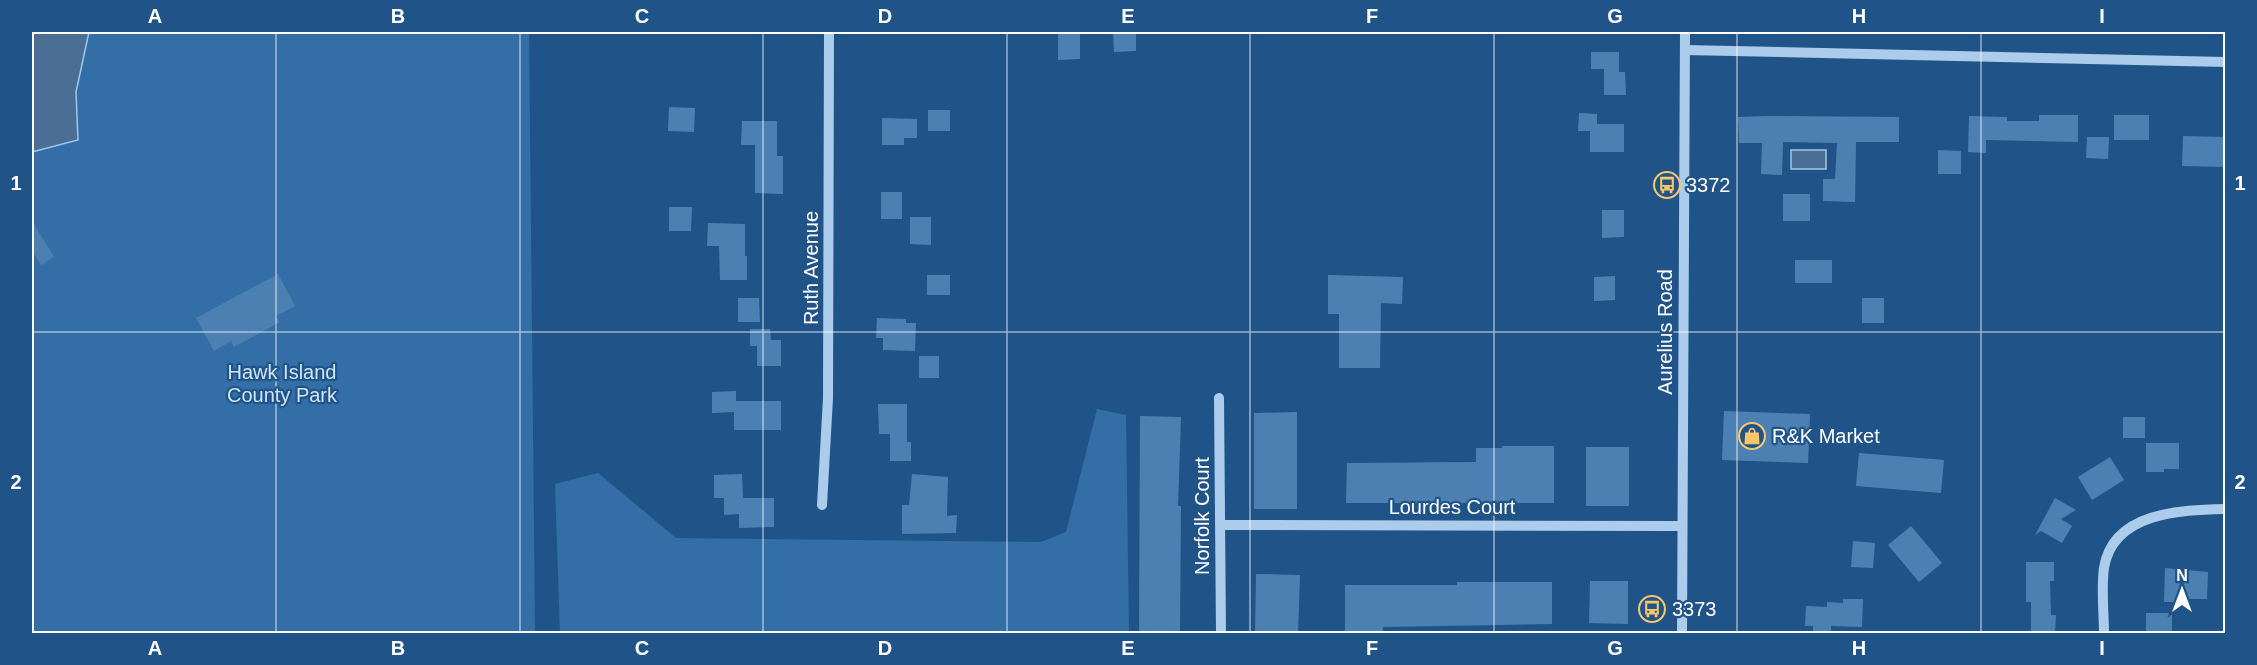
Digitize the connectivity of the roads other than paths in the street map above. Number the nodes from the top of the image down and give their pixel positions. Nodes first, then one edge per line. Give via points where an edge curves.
1 (829, 32) edge
2 (1685, 32) edge
3 (1685, 51) junction
4 (2226, 62) edge
5 (1220, 398) dead end
6 (822, 505) dead end
7 (2226, 509) edge
8 (1221, 525) junction
9 (1682, 526) junction
10 (1221, 633) edge
11 (1682, 633) edge
12 (2104, 633) edge

1 - 6 street, Ruth Avenue via 828,398
2 - 3 street, Aurelius Road
3 - 4 street
3 - 9 street, Aurelius Road
5 - 8 street, Norfolk Court
7 - 12 street via 2184,510 2143,520 2116,539 2104,568
8 - 9 street, Lourdes Court
8 - 10 street, Norfolk Court
9 - 11 street, Aurelius Road

